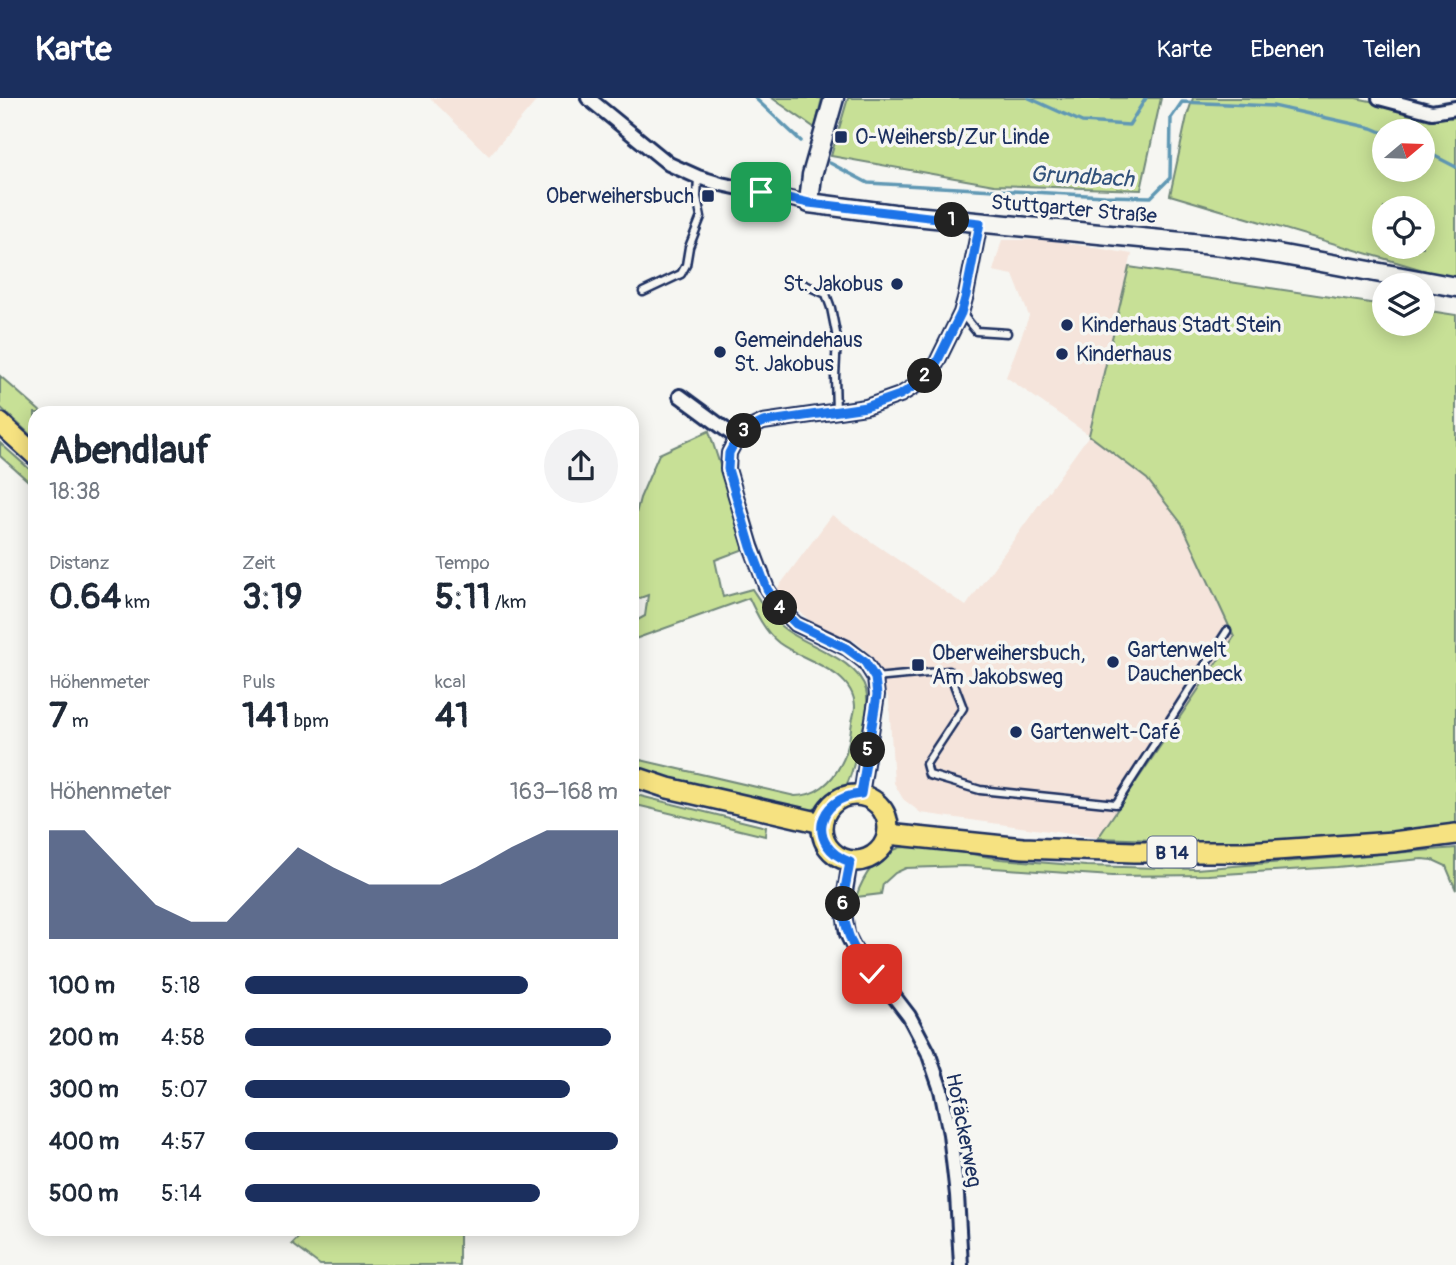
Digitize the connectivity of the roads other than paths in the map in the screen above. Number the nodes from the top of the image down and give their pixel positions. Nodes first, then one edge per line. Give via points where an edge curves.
1 (588, 98) edge
2 (834, 98) edge
3 (1379, 98) edge
4 (1456, 108) edge
5 (698, 177) junction
6 (809, 203) junction
7 (980, 223) junction
8 (786, 280) dead end
9 (1456, 287) edge
10 (643, 292) dead end
11 (961, 313) junction
12 (1007, 333) dead end
13 (680, 396) dead end
14 (836, 411) junction
15 (0, 423) edge
16 (737, 438) junction
17 (28, 449) edge
18 (1227, 631) dead end
19 (875, 678) junction
20 (639, 778) edge
21 (861, 794) junction
22 (822, 823) junction
23 (888, 834) junction
24 (1456, 834) edge
25 (850, 862) junction
26 (961, 1265) edge

1 - 5 street, Stuttgarter Straße via 669,164
2 - 6 street
3 - 4 street via 1432,112
5 - 6 street, Stuttgarter Straße
5 - 10 lane via 701,217 686,265 681,274
6 - 7 street, Stuttgarter Straße
7 - 9 street, Stuttgarter Straße via 1223,246
7 - 11 street
8 - 14 lane via 827,294 837,338
11 - 12 lane via 976,331
11 - 14 street via 936,364 919,383 866,407
13 - 16 street
14 - 16 street via 763,422
15 - 17 main road
16 - 19 street via 729,453 728,469 767,589 796,624 846,648 865,662
18 - 19 lane via 1116,804 980,790 929,775 926,764 963,708 949,671
19 - 21 street via 877,695
20 - 22 main road
21 - 22 main road via 836,800
21 - 23 main road via 880,805 889,824
22 - 25 main road via 831,852
23 - 24 main road, B 14 via 1023,848 1246,852
23 - 25 main road via 875,856
25 - 26 street, Hofäckerweg via 843,905 848,933 861,962 909,1016 928,1052 940,1090 956,1183

